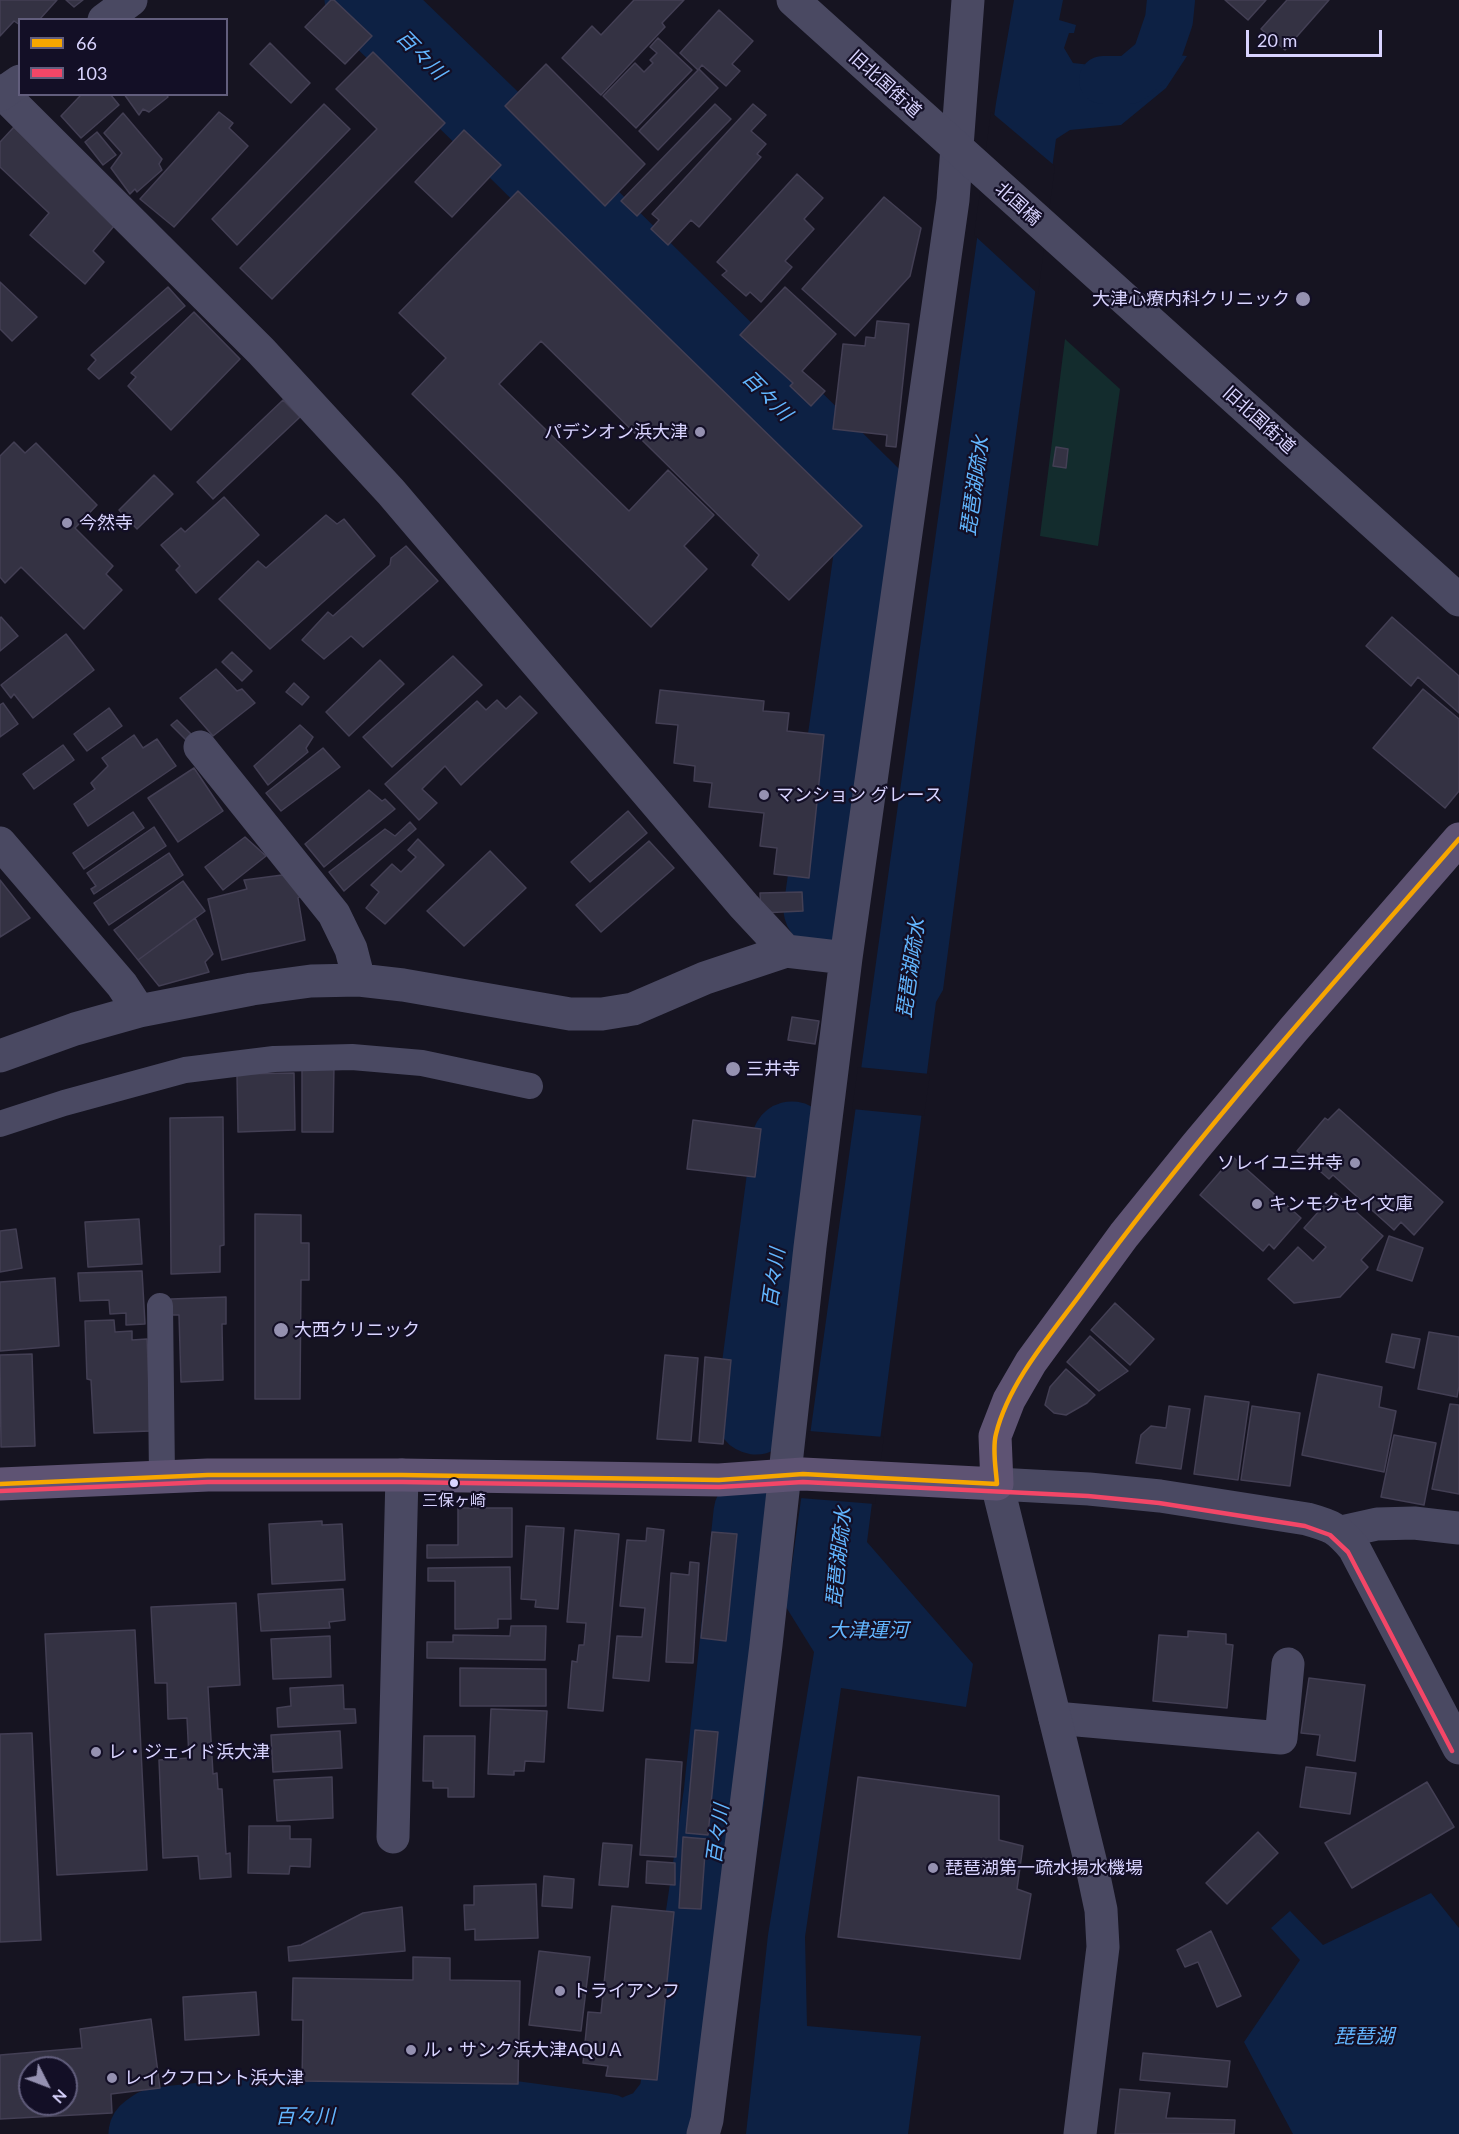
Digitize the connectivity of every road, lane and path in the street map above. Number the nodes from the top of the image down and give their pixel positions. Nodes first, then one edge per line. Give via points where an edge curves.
1 (131, 0) edge
2 (793, 0) edge
3 (968, 0) edge
4 (107, 18) edge
5 (6, 90) edge
6 (967, 158) junction
7 (1058, 240) joint
8 (1459, 600) edge
9 (200, 747) dead end
10 (1459, 839) edge
11 (0, 843) edge
12 (786, 951) junction
13 (846, 958) junction
14 (358, 980) junction
15 (139, 1011) junction
16 (0, 1056) edge
17 (530, 1086) dead end
18 (0, 1124) edge
19 (160, 1306) dead end
20 (402, 1475) junction
21 (794, 1475) junction
22 (162, 1477) junction
23 (0, 1484) edge
24 (998, 1484) junction
25 (1459, 1528) edge
26 (1341, 1532) junction
27 (1288, 1664) dead end
28 (1055, 1718) junction
29 (1459, 1748) edge
30 (393, 1837) dead end
31 (703, 2134) edge
32 (1080, 2134) edge

1 - 4 street
2 - 6 street, 旧北国街道
3 - 6 street
5 - 12 street via 261,351 391,492
6 - 7 street, 北国橋
6 - 13 street via 953,200
7 - 8 street, 旧北国街道
9 - 14 street via 334,914 351,949
10 - 24 main road via 1196,1146 1031,1362 1008,1400 996,1436
11 - 15 street via 122,985
12 - 13 street
12 - 14 street via 705,978 633,1009 602,1014 570,1014
13 - 21 street
14 - 15 street via 264,987
15 - 16 street
17 - 18 lane via 422,1064 352,1057 274,1059 185,1070
19 - 22 lane
20 - 21 main road via 718,1480
20 - 22 main road
20 - 30 street
21 - 24 main road
21 - 31 street via 765,1657
22 - 23 main road
24 - 26 street via 1160,1496 1307,1519
24 - 28 street
25 - 26 street via 1377,1524
26 - 29 street via 1354,1548
27 - 28 street via 1281,1738
28 - 32 street via 1101,1910 1102,1947

